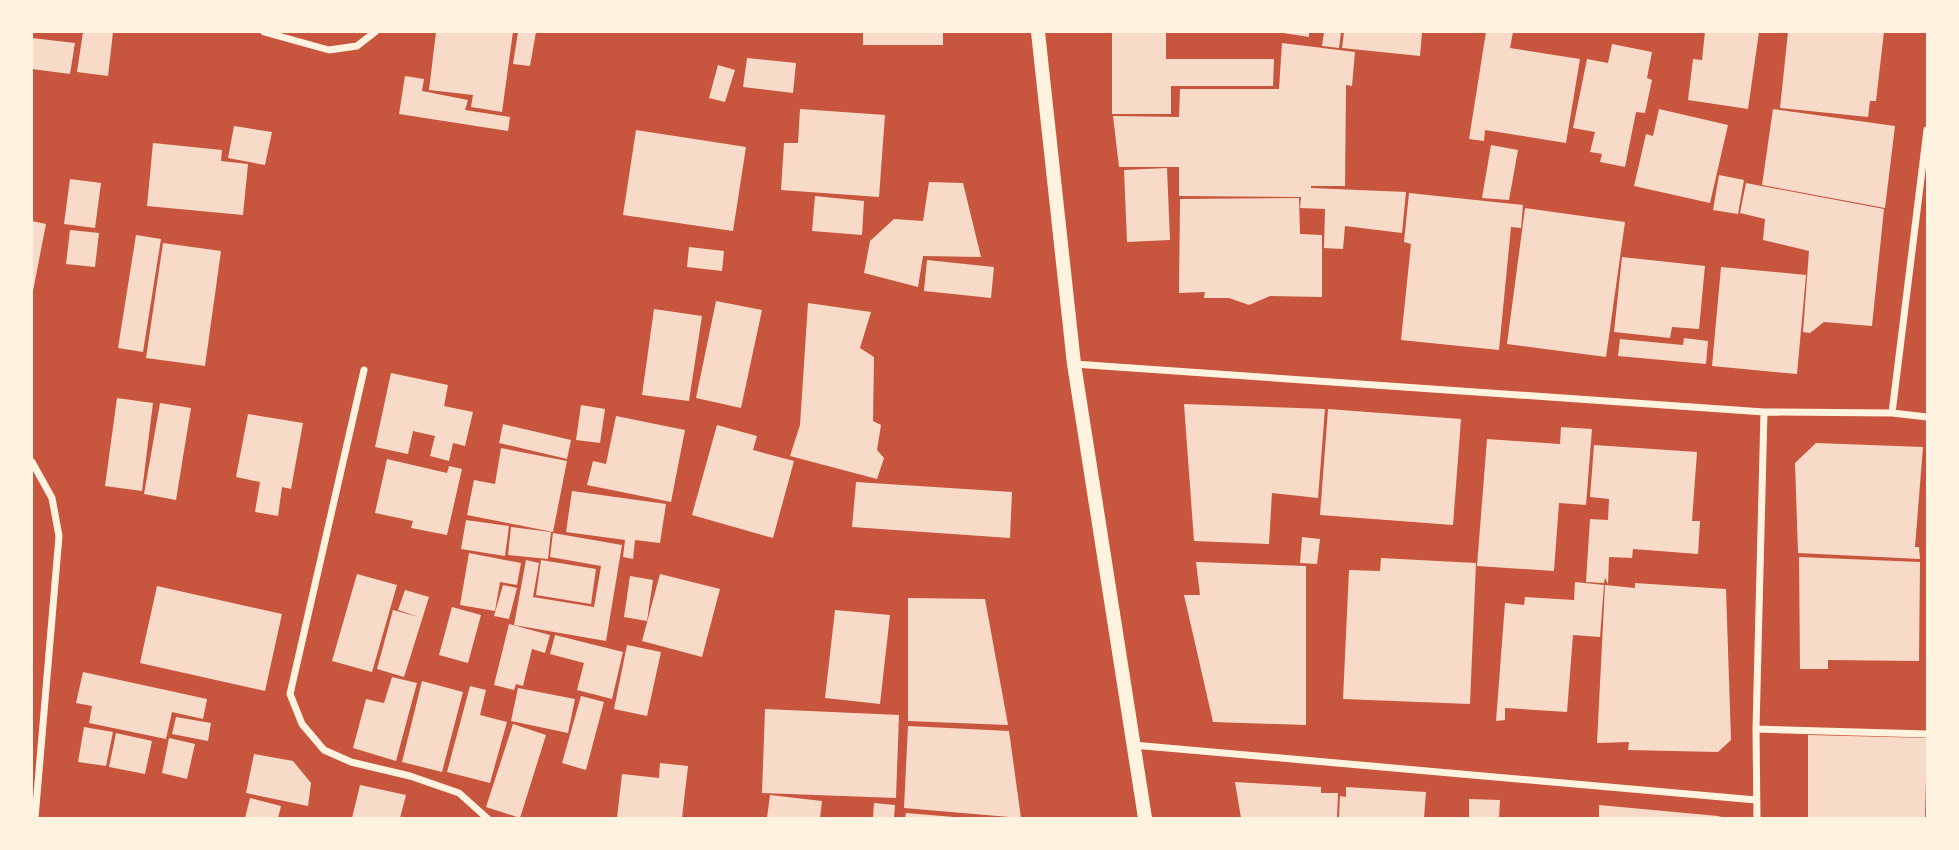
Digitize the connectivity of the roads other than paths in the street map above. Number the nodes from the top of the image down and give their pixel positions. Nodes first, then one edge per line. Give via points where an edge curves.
1 (264, 32) edge
2 (375, 32) edge
3 (1038, 32) edge
4 (1927, 130) edge
5 (1074, 364) junction
6 (364, 370) dead end
7 (1764, 412) junction
8 (1892, 413) junction
9 (1927, 417) edge
10 (32, 462) edge
11 (1756, 729) junction
12 (1927, 734) edge
13 (1133, 746) junction
14 (1756, 800) junction
15 (35, 818) edge
16 (486, 818) edge
17 (1145, 818) edge
18 (1757, 818) edge

1 - 2 street via 329,50 357,46
3 - 5 main road
4 - 8 street
5 - 7 street
5 - 13 main road
6 - 16 street via 290,694 302,724 324,750 459,793
7 - 8 street
7 - 11 street
8 - 9 street
10 - 15 street via 52,498 59,536
11 - 12 street
11 - 14 street
13 - 14 street
13 - 17 main road
14 - 18 street

